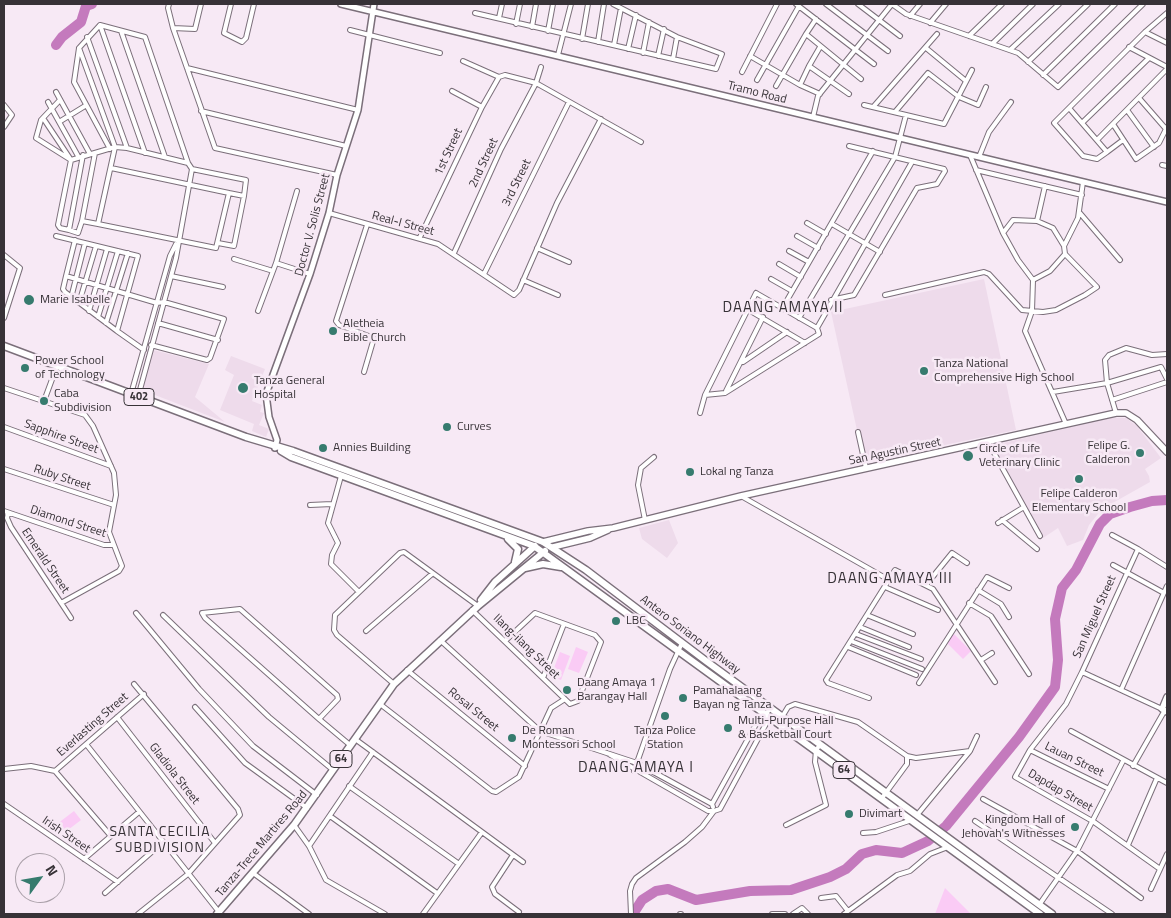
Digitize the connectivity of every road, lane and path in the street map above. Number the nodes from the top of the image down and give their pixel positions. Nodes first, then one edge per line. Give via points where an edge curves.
1 (169, 4) edge
2 (201, 4) edge
3 (231, 4) edge
4 (254, 4) edge
5 (341, 4) edge
6 (374, 4) edge
7 (502, 4) edge
8 (520, 4) edge
9 (536, 4) edge
10 (553, 4) edge
11 (571, 4) edge
12 (588, 4) edge
13 (604, 4) edge
14 (612, 4) edge
15 (777, 4) edge
16 (826, 4) edge
17 (858, 4) edge
18 (892, 4) edge
19 (920, 4) edge
20 (946, 4) edge
21 (1002, 4) edge
22 (1032, 4) edge
23 (1059, 4) edge
24 (1088, 4) edge
25 (1115, 4) edge
26 (1142, 4) edge
27 (798, 5) edge
28 (621, 8) junction
29 (373, 12) junction
30 (1167, 12) edge
31 (475, 13) dead end
32 (636, 15) junction
33 (910, 16) junction
34 (499, 18) junction
35 (816, 19) junction
36 (880, 20) junction
37 (649, 22) junction
38 (930, 23) junction
39 (516, 24) junction
40 (100, 25) junction
41 (173, 28) junction
42 (532, 28) junction
43 (664, 29) junction
44 (350, 30) dead end
45 (122, 31) junction
46 (548, 31) junction
47 (1145, 32) junction
48 (806, 34) junction
49 (937, 34) dead end
50 (565, 35) junction
51 (370, 36) junction
52 (867, 36) junction
53 (900, 36) dead end
54 (969, 36) junction
55 (87, 37) junction
56 (677, 37) junction
57 (582, 39) junction
58 (598, 42) junction
59 (1167, 43) edge
60 (992, 44) junction
61 (614, 45) junction
62 (820, 47) junction
63 (79, 48) junction
64 (926, 48) junction
65 (1129, 48) junction
66 (628, 49) junction
67 (855, 50) junction
68 (888, 50) dead end
69 (1010, 50) junction
70 (440, 53) dead end
71 (642, 53) junction
72 (558, 55) junction
73 (658, 56) junction
74 (750, 56) junction
75 (1149, 58) junction
76 (672, 59) junction
77 (463, 60) dead end
78 (1028, 62) junction
79 (874, 64) dead end
80 (765, 65) junction
81 (809, 66) junction
82 (843, 66) junction
83 (541, 67) dead end
84 (187, 68) junction
85 (1167, 68) edge
86 (972, 70) dead end
87 (742, 72) dead end
88 (1043, 74) junction
89 (782, 75) junction
90 (499, 77) junction
91 (861, 79) dead end
92 (757, 80) dead end
93 (831, 80) junction
94 (966, 81) junction
95 (536, 83) junction
96 (776, 86) dead end
97 (800, 86) junction
98 (986, 87) dead end
99 (452, 91) dead end
100 (56, 92) dead end
101 (820, 94) junction
102 (849, 94) dead end
103 (959, 96) junction
104 (1139, 98) junction
105 (60, 100) junction
106 (48, 102) dead end
107 (569, 102) junction
108 (1011, 102) dead end
109 (4, 105) edge
110 (864, 105) dead end
111 (85, 106) junction
112 (874, 106) junction
113 (482, 107) junction
114 (1069, 108) junction
115 (52, 109) junction
116 (358, 110) junction
117 (1127, 110) junction
118 (201, 112) junction
119 (895, 112) junction
120 (906, 115) junction
121 (69, 116) junction
122 (814, 117) junction
123 (43, 118) junction
124 (601, 119) junction
125 (59, 122) junction
126 (1083, 122) junction
127 (1113, 124) junction
128 (4, 127) edge
129 (1167, 128) edge
130 (900, 138) junction
131 (1098, 139) junction
132 (1124, 140) junction
133 (642, 142) dead end
134 (346, 146) junction
135 (849, 146) dead end
136 (115, 147) junction
137 (1154, 147) junction
138 (128, 148) junction
139 (110, 149) junction
140 (873, 151) junction
141 (1107, 152) junction
142 (145, 153) junction
143 (90, 154) junction
144 (95, 154) junction
145 (970, 155) junction
146 (81, 156) junction
147 (165, 157) junction
148 (894, 157) junction
149 (979, 157) junction
150 (71, 160) junction
151 (912, 162) junction
152 (188, 163) junction
153 (1162, 165) dead end
154 (1167, 166) edge
155 (111, 168) junction
156 (192, 169) junction
157 (976, 170) junction
158 (337, 176) junction
159 (1083, 182) junction
160 (189, 185) junction
161 (1045, 186) junction
162 (297, 191) dead end
163 (229, 193) junction
164 (1082, 195) junction
165 (244, 196) junction
166 (1167, 202) edge
167 (1079, 212) junction
168 (329, 213) junction
169 (82, 221) junction
170 (1037, 221) junction
171 (807, 223) dead end
172 (98, 224) junction
173 (832, 224) junction
174 (367, 225) junction
175 (69, 230) junction
176 (1003, 233) junction
177 (826, 234) junction
178 (849, 234) junction
179 (56, 236) dead end
180 (798, 236) dead end
181 (420, 238) junction
182 (75, 240) junction
183 (177, 242) junction
184 (85, 243) junction
185 (218, 243) junction
186 (864, 243) junction
187 (96, 246) junction
188 (1064, 246) junction
189 (537, 248) junction
190 (818, 248) junction
191 (107, 249) junction
192 (118, 251) junction
193 (790, 251) dead end
194 (880, 252) junction
195 (128, 253) junction
196 (454, 253) junction
197 (1065, 254) junction
198 (4, 255) edge
199 (234, 259) dead end
200 (1120, 260) dead end
201 (169, 261) junction
202 (174, 262) junction
203 (569, 262) dead end
204 (809, 262) junction
205 (276, 263) junction
206 (779, 264) dead end
207 (273, 271) junction
208 (310, 274) junction
209 (484, 274) junction
210 (66, 276) junction
211 (171, 276) junction
212 (800, 277) junction
213 (771, 278) dead end
214 (76, 279) junction
215 (523, 280) junction
216 (1033, 280) junction
217 (85, 282) junction
218 (96, 286) junction
219 (223, 287) dead end
220 (106, 289) junction
221 (792, 291) junction
222 (117, 292) junction
223 (128, 295) junction
224 (558, 295) dead end
225 (885, 295) dead end
226 (71, 298) junction
227 (831, 300) junction
228 (164, 302) junction
229 (79, 303) junction
230 (157, 304) junction
231 (747, 309) junction
232 (782, 309) junction
233 (89, 311) junction
234 (258, 311) dead end
235 (1032, 311) junction
236 (98, 317) junction
237 (763, 317) junction
238 (4, 318) edge
239 (798, 318) junction
240 (106, 323) junction
241 (158, 323) junction
242 (816, 328) junction
243 (117, 331) junction
244 (788, 332) junction
245 (218, 340) junction
246 (805, 343) junction
247 (151, 345) junction
248 (4, 346) edge
249 (144, 350) junction
250 (1167, 354) edge
251 (741, 364) junction
252 (57, 366) junction
253 (364, 372) dead end
254 (1167, 381) edge
255 (1106, 384) junction
256 (4, 388) edge
257 (1053, 392) junction
258 (725, 393) junction
259 (134, 395) junction
260 (705, 395) junction
261 (1112, 400) junction
262 (44, 402) junction
263 (700, 413) dead end
264 (1116, 413) junction
265 (1066, 424) junction
266 (4, 427) edge
267 (858, 432) dead end
268 (988, 442) junction
269 (275, 448) junction
270 (1167, 452) edge
271 (654, 457) dead end
272 (111, 466) junction
273 (866, 468) junction
274 (4, 469) edge
275 (341, 476) junction
276 (741, 496) junction
277 (332, 504) junction
278 (114, 505) junction
279 (310, 505) dead end
280 (1024, 507) junction
281 (6, 512) edge
282 (645, 520) junction
283 (614, 528) junction
284 (1112, 535) dead end
285 (505, 536) junction
286 (1040, 536) dead end
287 (543, 542) junction
288 (112, 545) junction
289 (534, 546) junction
290 (553, 547) junction
291 (1036, 549) dead end
292 (1138, 549) junction
293 (543, 552) junction
294 (967, 563) dead end
295 (514, 565) junction
296 (1113, 565) dead end
297 (1167, 567) edge
298 (565, 568) junction
299 (519, 571) junction
300 (1126, 573) junction
301 (432, 574) junction
302 (889, 580) junction
303 (926, 585) junction
304 (1167, 586) edge
305 (885, 587) junction
306 (1009, 588) dead end
307 (978, 590) junction
308 (359, 592) junction
309 (1164, 594) junction
310 (61, 603) junction
311 (969, 603) junction
312 (475, 608) junction
313 (938, 610) dead end
314 (136, 613) dead end
315 (163, 615) dead end
316 (867, 615) junction
317 (1009, 617) dead end
318 (71, 618) dead end
319 (956, 623) junction
320 (564, 624) junction
321 (860, 627) junction
322 (366, 631) dead end
323 (856, 634) junction
324 (913, 634) dead end
325 (440, 640) junction
326 (505, 641) junction
327 (851, 641) junction
328 (680, 646) junction
329 (848, 647) junction
330 (909, 647) dead end
331 (992, 653) dead end
332 (921, 659) dead end
333 (981, 660) junction
334 (922, 669) dead end
335 (407, 670) junction
336 (1082, 672) junction
337 (1029, 674) dead end
338 (916, 675) dead end
339 (543, 678) junction
340 (996, 682) dead end
341 (919, 683) dead end
342 (134, 684) dead end
343 (394, 684) junction
344 (1121, 690) junction
345 (144, 694) junction
346 (1167, 697) edge
347 (868, 698) dead end
348 (565, 699) junction
349 (380, 704) junction
350 (195, 707) dead end
351 (1165, 710) edge
352 (768, 711) junction
353 (117, 717) junction
354 (319, 719) junction
355 (781, 720) junction
356 (540, 731) junction
357 (1071, 731) dead end
358 (977, 736) dead end
359 (354, 738) junction
360 (86, 744) junction
361 (350, 746) junction
362 (818, 747) junction
363 (601, 749) junction
364 (1030, 750) junction
365 (970, 751) junction
366 (373, 752) junction
367 (907, 756) junction
368 (1123, 761) junction
369 (637, 763) junction
370 (525, 766) junction
371 (1132, 766) junction
372 (4, 769) edge
373 (55, 771) junction
374 (333, 771) junction
375 (634, 771) junction
376 (1157, 778) junction
377 (1167, 783) edge
378 (349, 786) junction
379 (1109, 789) junction
380 (317, 795) junction
381 (884, 796) junction
382 (983, 799) dead end
383 (4, 804) edge
384 (712, 804) junction
385 (307, 808) junction
386 (714, 811) junction
387 (139, 812) junction
388 (330, 816) junction
389 (914, 818) junction
390 (975, 821) dead end
391 (1094, 822) junction
392 (294, 825) junction
393 (786, 825) dead end
394 (482, 832) junction
395 (863, 833) dead end
396 (110, 835) junction
397 (163, 842) junction
398 (215, 843) junction
399 (950, 844) junction
400 (1128, 845) junction
401 (309, 846) junction
402 (1077, 852) junction
403 (1167, 854) edge
404 (513, 855) junction
405 (84, 859) junction
406 (523, 862) dead end
407 (459, 864) junction
408 (1160, 869) junction
409 (253, 873) junction
410 (188, 874) junction
411 (1059, 878) junction
412 (118, 882) junction
413 (1151, 889) dead end
414 (105, 893) dead end
415 (437, 894) junction
416 (821, 898) dead end
417 (1141, 898) dead end
418 (848, 910) junction
419 (1038, 910) edge
420 (519, 912) dead end
421 (218, 913) edge
422 (138, 914) edge
423 (309, 914) edge
424 (385, 914) edge
425 (424, 914) edge
426 (631, 914) edge
427 (772, 914) edge
428 (785, 914) edge
429 (793, 914) edge
430 (808, 914) edge
431 (844, 914) edge
432 (1052, 914) edge
433 (1112, 914) edge

1 - 41 street
2 - 41 street via 195,29
3 - 4 street via 224,33 242,42 246,38
5 - 29 street, Tramo Road
6 - 29 street, Doctor V. Solis Street
7 - 34 street
8 - 39 street
9 - 42 street
10 - 46 street
11 - 50 street
12 - 57 street
13 - 58 street
14 - 28 street
15 - 74 street
16 - 52 street
17 - 36 street
18 - 33 street
18 - 36 street
19 - 33 street
20 - 38 street
21 - 54 street
22 - 60 street
23 - 69 street
24 - 78 street
25 - 88 street
26 - 88 street via 1058,87
27 - 35 street
27 - 80 street
28 - 32 street
28 - 61 street
29 - 51 street, Doctor V. Solis Street
29 - 72 street, Tramo Road
30 - 47 street
31 - 34 street
32 - 37 street
32 - 66 street
33 - 38 street
34 - 39 street
35 - 48 street
35 - 67 street
36 - 52 street
36 - 53 street
37 - 43 street
37 - 71 street
38 - 54 street
39 - 42 street
40 - 45 street
40 - 55 street
40 - 142 street
41 - 84 street
42 - 46 street
43 - 56 street
43 - 73 street
44 - 51 street
45 - 147 street
45 - 152 street via 145,37
46 - 50 street
47 - 59 street
47 - 65 street
48 - 62 street
48 - 89 street
49 - 64 street
50 - 57 street
50 - 72 street
51 - 70 street
51 - 116 street, Doctor V. Solis Street
52 - 67 street
52 - 68 street
54 - 60 street
55 - 63 street
55 - 138 street
56 - 76 street
56 - 76 street via 722,54 716,69
57 - 58 street
58 - 61 street
60 - 69 street
61 - 66 street
62 - 81 street
62 - 82 street
63 - 111 street via 74,82
63 - 136 street
64 - 94 street
64 - 112 street
65 - 75 street
65 - 114 street
66 - 71 street
67 - 79 street
67 - 82 street
69 - 78 street
71 - 73 street
72 - 122 street, Tramo Road
73 - 76 street
74 - 80 street
74 - 87 street
75 - 85 street
75 - 126 street
77 - 90 street
78 - 88 street
80 - 89 street
80 - 92 street
81 - 93 street
81 - 97 street
82 - 91 street
82 - 93 street
83 - 95 street, 2nd Street
84 - 116 street
84 - 118 street
85 - 104 street
86 - 94 street
89 - 96 street
89 - 97 street
90 - 95 street via 505,75
90 - 113 street, 1st Street
93 - 101 street
93 - 102 street
94 - 103 street
95 - 107 street
95 - 196 street, 2nd Street via 501,149
97 - 101 street
98 - 103 street via 978,105
99 - 113 street
100 - 105 street
101 - 122 street
103 - 119 street via 928,73
103 - 120 street via 944,124
104 - 117 street
104 - 129 street
105 - 115 street
105 - 121 street
106 - 115 street
107 - 124 street
107 - 209 street, 3rd Street
108 - 149 street via 989,132
109 - 128 street via 12,115
110 - 112 street
111 - 121 street
111 - 139 street
112 - 119 street
113 - 181 street, 1st Street
114 - 126 street
114 - 141 street via 1054,123 1083,156 1097,159
115 - 123 street
115 - 125 street
116 - 134 street, Doctor V. Solis Street
117 - 127 street
117 - 137 street
118 - 134 street
118 - 158 street via 215,148
119 - 120 street
120 - 130 street
121 - 125 street
121 - 143 street
122 - 130 street, Tramo Road
123 - 150 street
123 - 150 street via 36,138
124 - 133 street
124 - 189 street
125 - 146 street
126 - 131 street
127 - 131 street
127 - 132 street
129 - 137 street
130 - 145 street, Tramo Road
130 - 148 street
131 - 141 street
132 - 137 street via 1136,159
132 - 141 street
134 - 158 street, Doctor V. Solis Street
135 - 140 street
136 - 138 street
136 - 139 street
136 - 155 street
138 - 142 street
139 - 144 street
140 - 148 street
140 - 173 street
142 - 147 street
143 - 144 street
143 - 146 street
144 - 169 street
145 - 149 street, Tramo Road
145 - 157 street
146 - 150 street
146 - 175 street
147 - 152 street
148 - 151 street
148 - 178 street
149 - 159 street, Tramo Road
150 - 175 street via 58,225
151 - 186 street
151 - 194 street via 945,171 937,184 917,188
152 - 156 street
153 - 154 street
155 - 160 street
155 - 172 street
156 - 160 street
156 - 165 street via 245,179
157 - 161 street
157 - 176 street
158 - 168 street, Doctor V. Solis Street
159 - 164 street
159 - 166 street, Tramo Road
160 - 163 street
160 - 183 street
161 - 164 street
161 - 170 street
162 - 205 street
163 - 165 street
163 - 185 street
164 - 167 street
165 - 185 street via 234,246
167 - 188 street
167 - 200 street
168 - 174 street, Real-I Street
168 - 208 street, Doctor V. Solis Street
169 - 172 street
169 - 175 street via 79,233
170 - 176 street via 1013,220
170 - 188 street via 1054,228
171 - 177 street
172 - 183 street
173 - 177 street
173 - 178 street
174 - 181 street, Real-I Street
174 - 253 street via 336,321 374,338
176 - 216 street
177 - 190 street
178 - 186 street
178 - 239 street
179 - 182 street
180 - 190 street
181 - 196 street, Real-I Street
182 - 184 street
182 - 210 street
183 - 185 street via 214,249
183 - 201 street
183 - 202 street
184 - 187 street
184 - 214 street
186 - 194 street
186 - 227 street
187 - 191 street
187 - 217 street
188 - 197 street
189 - 203 street
189 - 215 street
190 - 204 street
191 - 192 street
191 - 218 street
192 - 195 street
192 - 220 street
193 - 204 street
194 - 227 street via 854,295
195 - 222 street
195 - 223 street via 138,258
196 - 209 street, Real-I Street
197 - 216 street via 1050,271
197 - 235 street via 1097,287 1056,310
198 - 238 street via 20,268
199 - 207 street
201 - 202 street
201 - 230 street
202 - 211 street
204 - 212 street
205 - 207 street
205 - 208 street
206 - 212 street
207 - 234 street
208 - 269 street, Doctor V. Solis Street via 266,394 267,411 277,440
209 - 215 street, Real-I Street via 509,293 517,294
210 - 214 street
210 - 226 street via 64,290
211 - 219 street
211 - 228 street
212 - 221 street
213 - 221 street
214 - 217 street
214 - 226 street
215 - 224 street
216 - 235 street
217 - 218 street
217 - 229 street
218 - 220 street
218 - 233 street
220 - 222 street
220 - 236 street
221 - 232 street
222 - 223 street
222 - 240 street
223 - 230 street
223 - 243 street
225 - 235 street via 984,272 1022,310
226 - 229 street
227 - 242 street
228 - 230 street
228 - 241 street
228 - 245 street via 222,318 224,321
229 - 233 street
230 - 249 street
231 - 232 street via 756,293
231 - 237 street
231 - 260 street
232 - 239 street
233 - 236 street
235 - 257 street via 1025,331
236 - 240 street
237 - 244 street
237 - 251 street
239 - 242 street
240 - 243 street
241 - 245 street
241 - 247 street
242 - 246 street via 819,334
243 - 249 street
244 - 246 street
244 - 251 street
245 - 247 street via 207,360
246 - 258 street
247 - 259 street
248 - 252 main road, Antero Soriano Highway / 402
249 - 259 street
250 - 255 street via 1152,355 1126,348 1109,355 1105,360
251 - 258 street
252 - 259 main road, Antero Soriano Highway / 402
252 - 262 street
254 - 255 street via 1161,367
254 - 261 street
255 - 257 street
255 - 261 street
256 - 262 street, Diamond Street
257 - 265 street
258 - 260 street
259 - 269 main road, Antero Soriano Highway / 402
260 - 263 street
261 - 264 street
262 - 272 street, Diamond Street via 88,418
264 - 265 main road, San Agustin Street
264 - 270 main road via 1126,413 1137,420
265 - 268 main road, San Agustin Street
266 - 272 street, Sapphire Street
267 - 273 street
268 - 273 main road, San Agustin Street
268 - 280 street
269 - 275 main road, Antero Soriano Highway / 402
269 - 287 main road, Antero Soriano Highway / 402
271 - 282 street via 641,468 638,485
272 - 278 street, Diamond Street via 117,487
273 - 276 main road, San Agustin Street
274 - 278 street, Ruby Street
275 - 277 street
275 - 285 main road, Antero Soriano Highway / 402
276 - 282 main road, San Agustin Street
276 - 302 street
277 - 279 street
277 - 308 street via 328,523 338,543 331,564
278 - 288 street, Diamond Street via 109,528
280 - 286 street
280 - 291 street via 1000,522
281 - 288 street, Diamond Street
281 - 310 street, Emerald Street via 11,527
282 - 283 main road, San Agustin Street
283 - 287 main road, San Agustin Street
283 - 290 main road, San Agustin Street
284 - 292 street
285 - 289 main road, Antero Soriano Highway / 402
285 - 295 main road via 518,549
287 - 289 main road, Tanza-Trece Martires Road / 64
287 - 290 main road, Antero Soriano Highway / 64
288 - 310 street via 122,564 121,569
289 - 293 main road, Antero Soriano Highway / 64
289 - 295 main road, Tanza-Trece Martires Road / 64
290 - 293 main road, Tanza-Trece Martires Road / 64
290 - 328 main road, Antero Soriano Highway / 64
292 - 297 street
292 - 300 street, San Miguel Street
293 - 298 main road, Antero Soriano Highway / 64
293 - 299 main road, Tanza-Trece Martires Road / 64
294 - 303 street via 952,553
295 - 312 main road, Tanza-Trece Martires Road / 64 via 495,582
296 - 300 street
298 - 299 main road via 543,564
298 - 328 main road, Antero Soriano Highway / 64
299 - 312 main road, Tanza-Trece Martires Road / 64
300 - 309 street
300 - 336 street, San Miguel Street
301 - 308 street, Ilang-ilang Street via 402,552
301 - 312 street, Ilang-ilang Street
301 - 322 street
302 - 303 street via 895,570
302 - 305 street
303 - 319 street via 933,589
304 - 309 street
305 - 313 street
305 - 316 street
306 - 307 street via 990,576
307 - 311 street
307 - 317 street via 1001,604
308 - 343 street via 335,615 335,633
309 - 344 street
310 - 318 street, Emerald Street
311 - 319 street
311 - 337 street via 991,616
312 - 325 main road, Tanza-Trece Martires Road / 64
312 - 326 street, Ilang-ilang Street
314 - 380 street via 199,689 253,746
315 - 374 street via 269,717
316 - 321 street
316 - 324 street
319 - 333 street
319 - 341 street
320 - 326 street via 535,613
320 - 339 street
320 - 348 street via 595,636 600,642 578,701 570,704
321 - 323 street
321 - 330 street
323 - 327 street
323 - 332 street
325 - 335 main road, Tanza-Trece Martires Road / 64
325 - 356 street
326 - 339 street, Ilang-ilang Street
327 - 329 street
327 - 334 street
328 - 352 main road, Antero Soriano Highway / 64
328 - 369 street
329 - 338 street
329 - 347 street via 827,682
331 - 333 street
333 - 340 street
335 - 343 main road, Tanza-Trece Martires Road / 64
335 - 370 street, Rosal Street
336 - 344 street, San Miguel Street
336 - 364 street via 1066,704
339 - 348 street, Ilang-ilang Street
342 - 345 street
343 - 349 main road, Tanza-Trece Martires Road / 64
344 - 351 street, San Miguel Street
345 - 353 street, Everlasting Street
345 - 398 street via 240,812 238,820
346 - 351 main road
348 - 356 street via 551,708
349 - 359 main road, Tanza-Trece Martires Road / 64
349 - 370 street via 492,791 502,790 519,777
350 - 385 street via 245,763
351 - 371 street
352 - 355 main road, Antero Soriano Highway / 64
352 - 384 street via 760,717
352 - 386 street via 767,722 720,809
353 - 360 street, Everlasting Street
353 - 398 street, Gladiola Street
354 - 354 street via 205,618 202,613 240,609 337,695 338,699
354 - 361 street
355 - 362 main road, Antero Soriano Highway / 64
355 - 367 street via 788,707 795,704 858,722
356 - 363 street
356 - 370 street
357 - 368 street
358 - 365 street
359 - 361 main road, Tanza-Trece Martires Road / 64
359 - 366 street
360 - 373 street, Everlasting Street
360 - 387 street
361 - 374 main road, Tanza-Trece Martires Road / 64
362 - 381 main road, Antero Soriano Highway / 64
362 - 393 street via 815,762 826,805
363 - 369 street
363 - 375 street
364 - 379 street, Lauan Street
364 - 391 street, Dapdap Street via 1015,777
365 - 367 street via 916,758
365 - 389 street
366 - 378 street
366 - 394 street
367 - 381 street via 907,764
368 - 371 street
368 - 379 street
369 - 375 street
369 - 384 street
371 - 376 street
372 - 373 street via 31,766
373 - 396 street
374 - 380 main road, Tanza-Trece Martires Road / 64
375 - 386 street via 708,811
376 - 377 street
376 - 400 street
378 - 388 street
378 - 407 street
379 - 391 street
380 - 385 main road, Tanza-Trece Martires Road / 64
381 - 389 main road, Antero Soriano Highway / 64
382 - 402 street
383 - 405 street, Irish Street
384 - 386 street
385 - 392 main road, Tanza-Trece Martires Road / 64
386 - 426 street via 685,842 636,878 630,891
387 - 396 street
387 - 397 street
388 - 401 street
388 - 415 street
389 - 395 street via 876,832
389 - 399 main road, Antero Soriano Highway / 64
390 - 411 street
391 - 400 street, Dapdap Street
391 - 402 street
392 - 401 street
392 - 409 main road, Tanza-Trece Martires Road / 64
394 - 404 street
394 - 407 street
396 - 405 street
397 - 410 street
397 - 412 street
398 - 410 street
399 - 418 street via 930,854 910,871 897,875
399 - 419 main road, Antero Soriano Highway / 64
400 - 408 street, Dapdap Street
401 - 424 street via 326,880
402 - 411 street
402 - 417 street
403 - 408 street
404 - 406 street
404 - 420 street via 492,887 495,894
405 - 412 street, Irish Street
407 - 415 street
408 - 413 street
409 - 421 main road, Tanza-Trece Martires Road / 64
409 - 423 street
410 - 421 street
410 - 422 street
411 - 419 street
411 - 433 street
412 - 414 street
415 - 425 street
416 - 418 street via 836,896
418 - 431 street
419 - 432 main road, Antero Soriano Highway / 64
427 - 428 street
429 - 430 street via 802,908

